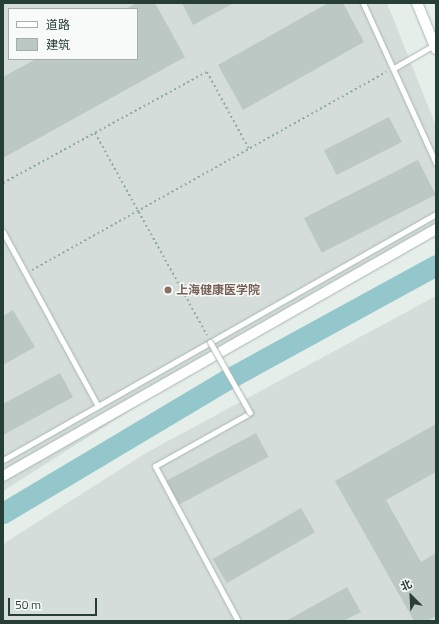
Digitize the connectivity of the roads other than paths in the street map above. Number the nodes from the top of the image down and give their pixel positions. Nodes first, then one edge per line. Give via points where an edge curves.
1 (363, 3) edge
2 (417, 3) edge
3 (435, 47) edge
4 (394, 68) junction
5 (436, 163) edge
6 (436, 214) edge
7 (436, 228) edge
8 (3, 232) edge
9 (210, 342) junction
10 (98, 406) junction
11 (3, 460) edge
12 (3, 476) edge
13 (238, 621) edge

1 - 4 lane
2 - 3 street
3 - 4 lane
4 - 5 lane
6 - 9 lane
7 - 12 street
8 - 10 lane
9 - 10 lane
9 - 13 lane, bridge via 250,413 155,466
10 - 11 lane

